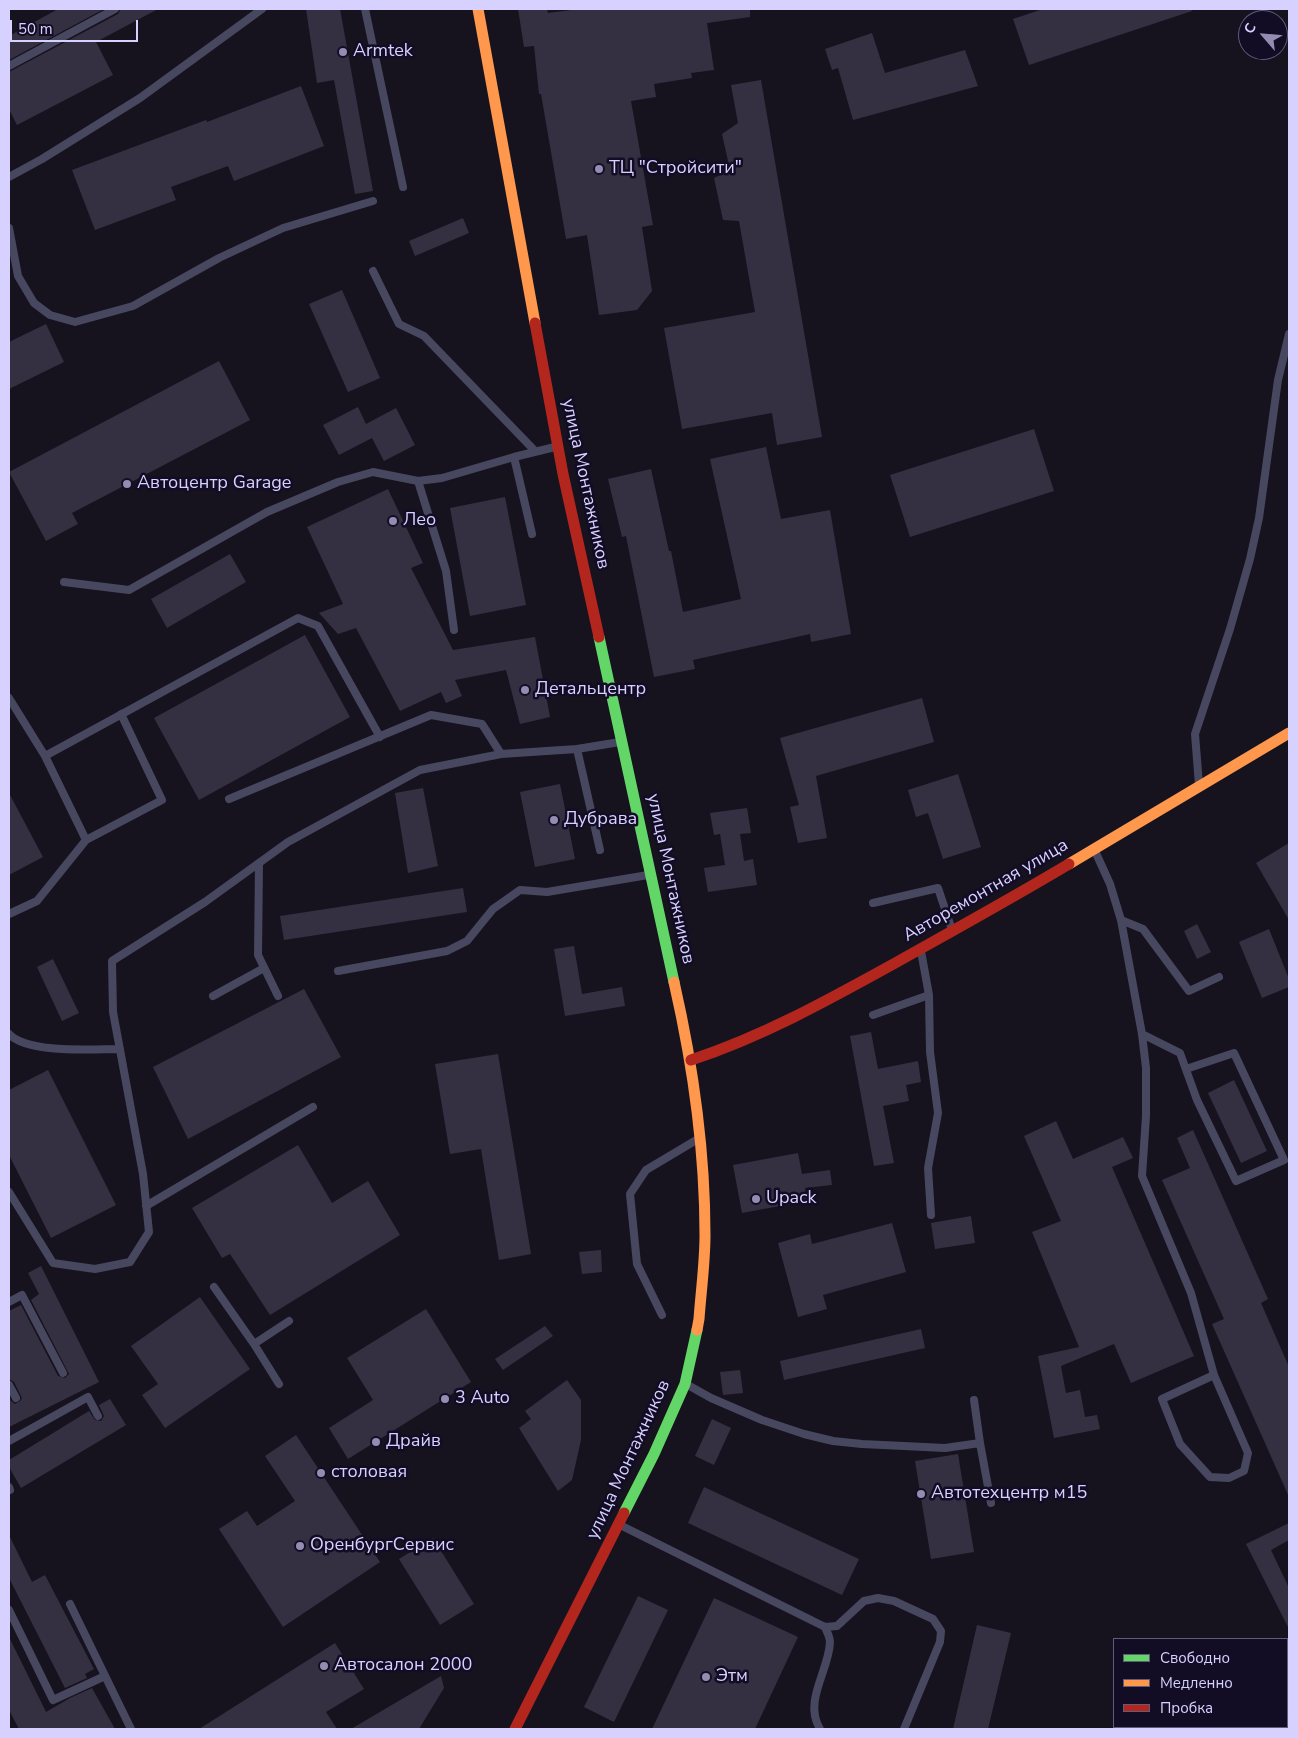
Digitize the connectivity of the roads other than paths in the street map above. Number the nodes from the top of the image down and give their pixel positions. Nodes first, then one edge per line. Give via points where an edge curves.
1 (115, 9) edge
2 (262, 9) edge
3 (365, 9) edge
4 (478, 9) edge
5 (9, 66) edge
6 (9, 177) edge
7 (403, 187) dead end
8 (373, 201) dead end
9 (9, 228) edge
10 (373, 271) dead end
11 (1289, 334) edge
12 (558, 446) junction
13 (535, 451) junction
14 (514, 456) junction
15 (418, 481) junction
16 (532, 534) dead end
17 (64, 582) dead end
18 (454, 630) dead end
19 (9, 698) edge
20 (121, 714) junction
21 (1289, 733) edge
22 (380, 736) junction
23 (622, 741) junction
24 (577, 749) junction
25 (501, 754) junction
26 (45, 756) junction
27 (1200, 787) junction
28 (229, 799) dead end
29 (86, 840) junction
30 (600, 850) dead end
31 (1094, 850) junction
32 (259, 863) junction
33 (650, 875) junction
34 (873, 903) dead end
35 (9, 914) edge
36 (1122, 920) junction
37 (952, 932) junction
38 (921, 949) junction
39 (264, 968) junction
40 (338, 971) dead end
41 (1220, 977) dead end
42 (929, 995) junction
43 (214, 996) dead end
44 (278, 996) dead end
45 (873, 1015) dead end
46 (9, 1034) edge
47 (1142, 1034) junction
48 (120, 1049) junction
49 (691, 1060) junction
50 (1186, 1069) junction
51 (313, 1107) dead end
52 (700, 1138) junction
53 (9, 1192) edge
54 (146, 1206) junction
55 (931, 1215) dead end
56 (214, 1286) dead end
57 (9, 1302) edge
58 (662, 1315) dead end
59 (289, 1321) dead end
60 (254, 1344) junction
61 (63, 1373) dead end
62 (1214, 1375) junction
63 (279, 1384) dead end
64 (685, 1384) junction
65 (9, 1385) edge
66 (16, 1398) dead end
67 (974, 1400) dead end
68 (98, 1416) dead end
69 (9, 1441) edge
70 (980, 1443) junction
71 (991, 1503) dead end
72 (618, 1524) junction
73 (70, 1604) dead end
74 (9, 1610) edge
75 (825, 1628) junction
76 (105, 1676) junction
77 (131, 1729) edge
78 (516, 1729) edge
79 (820, 1729) edge
80 (904, 1729) edge

1 - 5 lane
2 - 6 lane via 140,98
3 - 7 lane
4 - 12 main road, улица Монтажников
8 - 9 lane via 282,228 219,258 133,306 75,322 50,315 34,302 18,276
10 - 13 lane via 399,324 424,336
11 - 27 lane via 1278,380 1259,518 1250,559 1195,734
12 - 13 lane
12 - 23 main road, улица Монтажников
13 - 14 lane
14 - 15 lane via 442,478
14 - 16 lane
15 - 17 lane via 373,472 338,482 267,512 129,590
15 - 18 lane via 446,571
19 - 26 lane
20 - 22 lane via 298,618 318,626
20 - 26 lane
20 - 29 lane via 162,800
21 - 27 main road, Авторемонтная улица
22 - 25 lane via 431,715 482,724
22 - 28 lane
23 - 24 lane
23 - 33 main road, улица Монтажников
24 - 25 lane
24 - 30 lane
25 - 32 lane via 420,770 288,842
26 - 29 lane
27 - 31 main road, Авторемонтная улица
29 - 35 lane via 37,902
31 - 36 lane
31 - 37 main road, Авторемонтная улица
32 - 39 lane via 258,955
32 - 48 lane via 112,961 113,1012
33 - 40 lane via 547,892 520,890 493,909 466,941 447,951
33 - 49 main road, улица Монтажников
34 - 37 lane via 938,888
36 - 41 lane via 1143,928 1189,991
36 - 47 lane
37 - 38 main road, Авторемонтная улица
38 - 42 lane
38 - 49 main road, Авторемонтная улица via 749,1040
39 - 43 lane
39 - 44 lane
42 - 45 lane
42 - 55 lane via 930,1052 938,1113 928,1168
46 - 48 lane via 15,1041 58,1049
47 - 50 lane via 1180,1053
47 - 62 lane via 1146,1068 1142,1176 1192,1293
48 - 54 lane
49 - 52 main road, улица Монтажников
50 - 50 lane via 1197,1100 1236,1181 1284,1160 1234,1052
51 - 54 lane
52 - 58 lane via 646,1170 630,1194 637,1264
52 - 64 main road, улица Монтажников via 705,1236 699,1319
53 - 54 lane via 53,1262 94,1269 130,1262 149,1232
56 - 60 lane
57 - 61 lane via 22,1295
59 - 60 lane
60 - 63 lane
62 - 62 lane via 1162,1399 1180,1444 1210,1477 1229,1478 1244,1471 1248,1452
64 - 70 lane via 762,1420 833,1441 945,1448
64 - 72 main road, улица Монтажников
65 - 66 lane
67 - 70 lane
68 - 69 lane via 88,1397
70 - 71 lane
72 - 75 lane
72 - 78 main road, улица Монтажников
73 - 76 lane
74 - 76 lane via 53,1700
75 - 79 lane via 830,1640 815,1703
75 - 80 lane via 837,1626 864,1601 878,1598 894,1601 934,1619 941,1631 940,1642
76 - 77 lane

